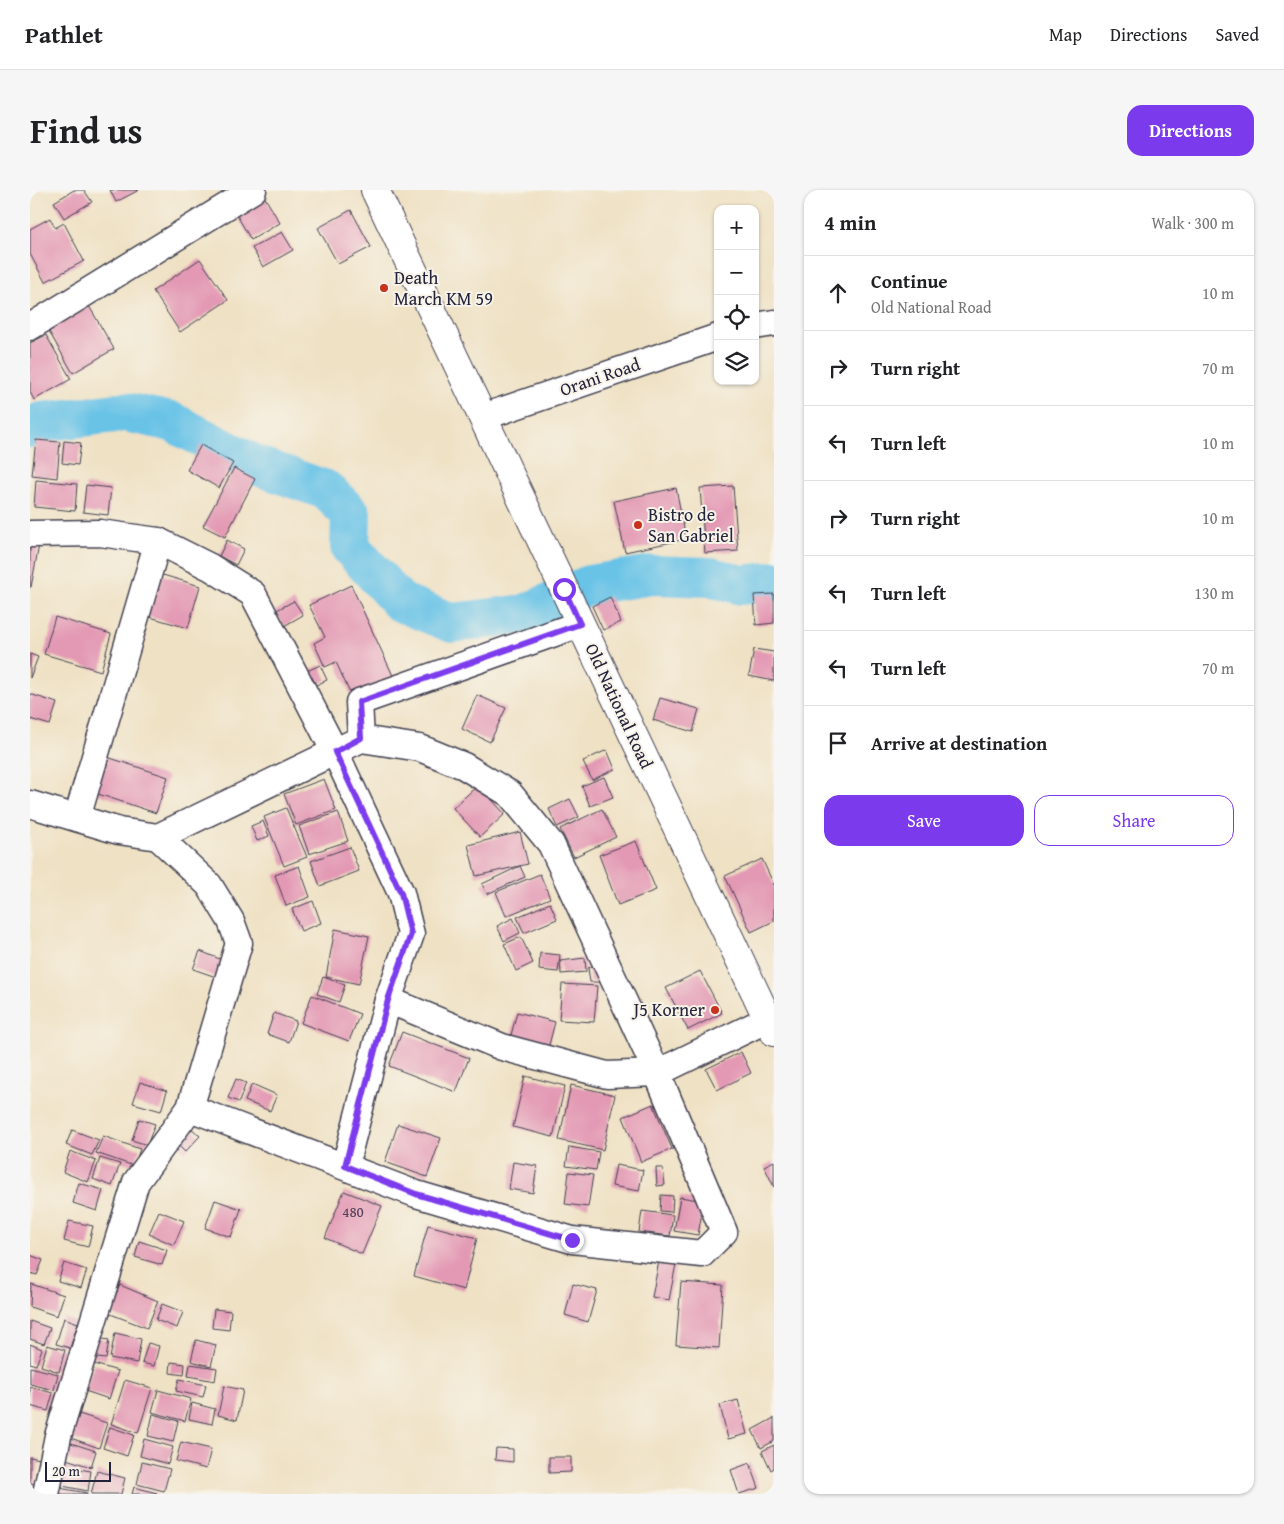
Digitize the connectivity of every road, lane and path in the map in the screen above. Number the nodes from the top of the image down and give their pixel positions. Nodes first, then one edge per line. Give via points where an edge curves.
1 (253, 190) edge
2 (375, 190) edge
3 (774, 322) edge
4 (759, 325) edge
5 (30, 327) edge
6 (714, 338) edge
7 (482, 417) junction
8 (30, 534) edge
9 (158, 541) junction
10 (579, 621) junction
11 (361, 738) junction
12 (335, 752) junction
13 (30, 804) edge
14 (77, 818) junction
15 (158, 837) junction
16 (388, 1000) junction
17 (771, 1025) edge
18 (657, 1073) junction
19 (190, 1108) junction
20 (345, 1166) junction
21 (46, 1494) edge

1 - 5 street
2 - 7 main road, Old National Road
3 - 4 street
6 - 7 street, Orani Road
7 - 10 main road, Old National Road
8 - 9 street via 100,533
9 - 12 street via 210,567 253,594
9 - 14 street
10 - 11 street via 359,702
10 - 17 main road, Old National Road
11 - 12 street
11 - 18 street via 420,748 464,766 510,794 551,844
12 - 15 street
12 - 16 street via 401,893 411,934
13 - 14 street
14 - 15 street via 119,831
15 - 19 street via 209,885 231,921 239,943
16 - 18 street via 512,1050 607,1075
16 - 20 street
17 - 18 street
18 - 20 street via 724,1232 702,1254 572,1240 416,1194
19 - 20 street
19 - 21 street via 136,1182 58,1436

